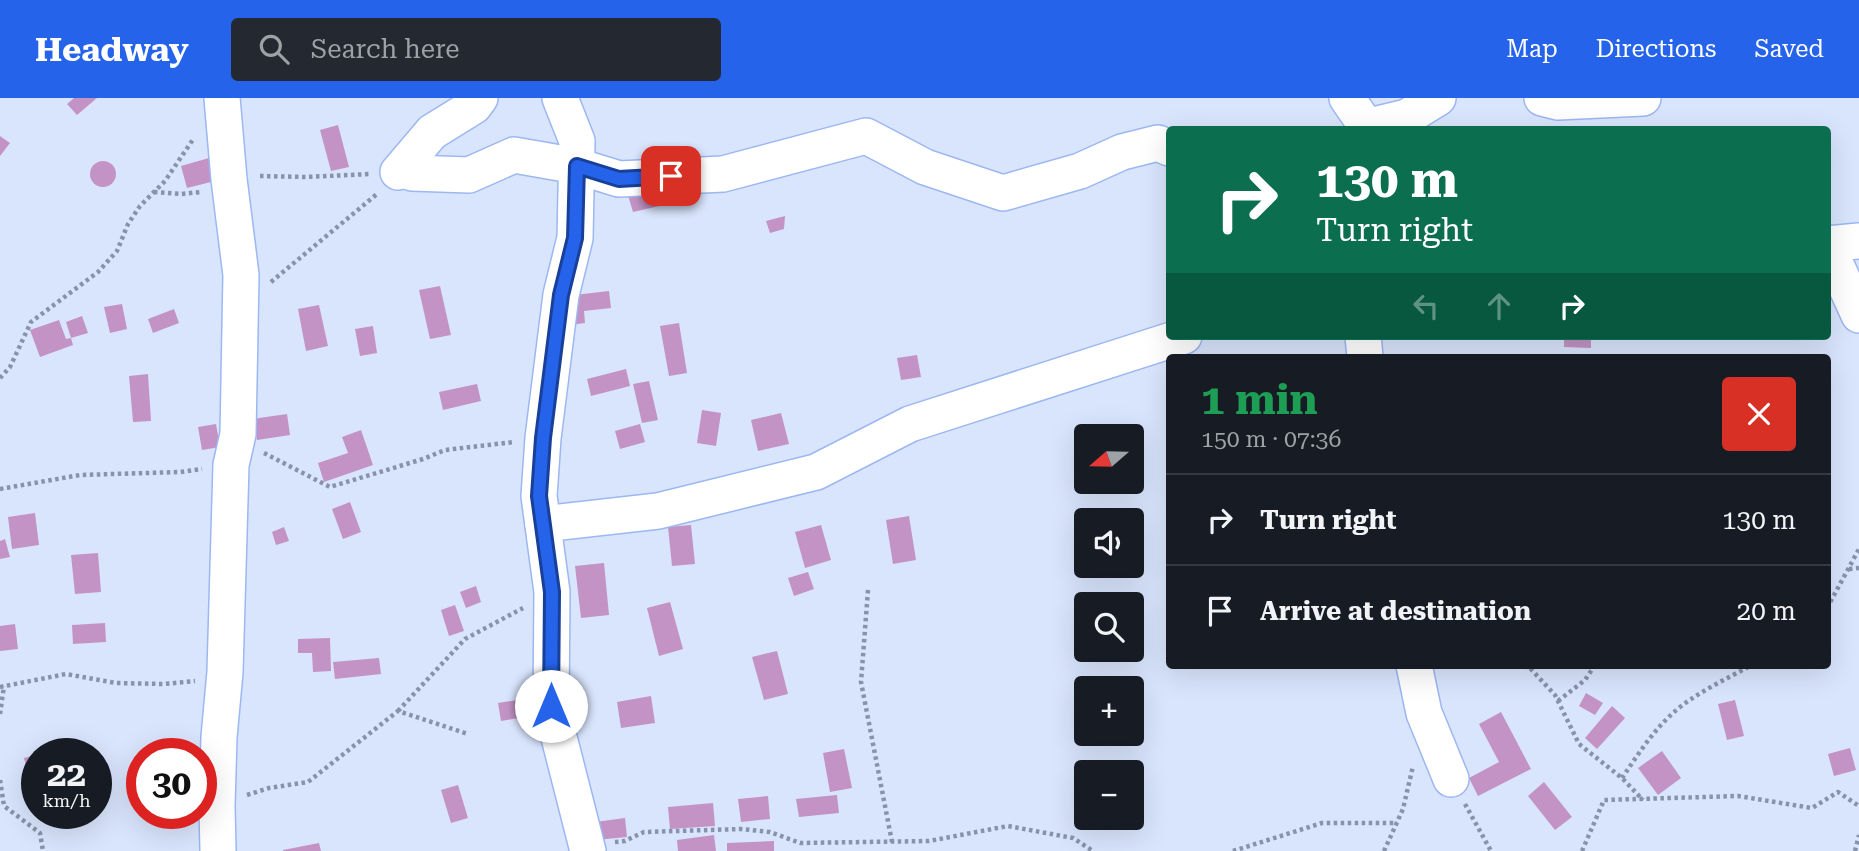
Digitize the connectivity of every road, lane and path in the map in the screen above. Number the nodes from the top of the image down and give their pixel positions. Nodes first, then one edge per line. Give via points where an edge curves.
1 (222, 98) edge
2 (480, 98) edge
3 (559, 98) edge
4 (1438, 98) edge
5 (1542, 98) edge
6 (1643, 98) edge
7 (1358, 112) edge
8 (195, 137) dead end
9 (1166, 147) edge
10 (577, 166) junction
11 (405, 173) junction
12 (229, 179) junction
13 (153, 192) junction
14 (1859, 241) edge
15 (1831, 244) edge
16 (1831, 253) edge
17 (240, 312) junction
18 (1859, 315) edge
19 (1172, 340) edge
20 (0, 377) edge
21 (543, 438) junction
22 (232, 456) junction
23 (0, 489) edge
24 (543, 524) junction
25 (1859, 549) edge
26 (1859, 568) edge
27 (1848, 569) junction
28 (869, 590) dead end
29 (552, 592) junction
30 (1831, 601) edge
31 (1415, 669) edge
32 (1532, 669) edge
33 (1592, 669) edge
34 (1744, 669) edge
35 (225, 672) junction
36 (2, 686) edge
37 (1558, 701) junction
38 (398, 711) junction
39 (0, 714) edge
40 (468, 734) dead end
41 (1414, 761) dead end
42 (1622, 778) junction
43 (1451, 779) joint
44 (0, 780) edge
45 (1643, 800) junction
46 (2, 805) edge
47 (217, 806) junction
48 (1859, 806) edge
49 (1397, 823) junction
50 (1859, 835) edge
51 (892, 842) junction
52 (587, 847) edge
53 (43, 851) edge
54 (218, 851) edge
55 (1093, 851) edge
56 (1233, 851) edge
57 (1384, 851) edge
58 (1491, 851) edge
59 (1582, 851) edge
60 (1855, 851) edge

1 - 12 street
2 - 11 street via 432,132
3 - 10 street via 577,141
4 - 7 street via 1407,117
5 - 6 street via 1558,102
8 - 13 path
9 - 10 street via 1158,143 1122,152 1080,171 1003,193 925,167 866,136 723,174 619,179
10 - 11 street via 514,155 469,175
10 - 21 street via 575,238 561,295
11 - 12 path
11 - 17 path via 280,273
12 - 13 path via 199,193
12 - 17 street via 242,275
13 - 20 path via 128,225 117,251 98,272 31,323 10,367
14 - 15 street
16 - 18 street
17 - 22 street via 237,434
19 - 24 street via 910,424 816,472 657,512
21 - 22 path via 444,450 331,486 250,445
21 - 24 street via 539,496
22 - 23 path via 180,472 80,475
22 - 35 street
24 - 29 street
25 - 27 path
26 - 27 path
27 - 30 path
28 - 51 path via 861,682
29 - 38 path via 465,639
29 - 52 street via 551,706
31 - 43 street via 1424,713
32 - 37 path
33 - 37 path
34 - 42 path via 1672,714
35 - 36 path via 206,680 164,684 116,683 66,674
35 - 47 street
36 - 39 path
37 - 42 path via 1579,744
38 - 40 path
38 - 47 path via 308,782 269,788
41 - 49 path
42 - 45 path
43 - 58 path
44 - 46 path
45 - 48 path via 1738,796 1812,808 1838,792
45 - 59 path via 1604,800
46 - 53 path via 40,833
47 - 54 street
49 - 56 path via 1322,823
49 - 57 path
50 - 60 path
51 - 52 path via 800,843 741,828 644,832 625,841
51 - 55 path via 929,841 1007,826 1073,838

